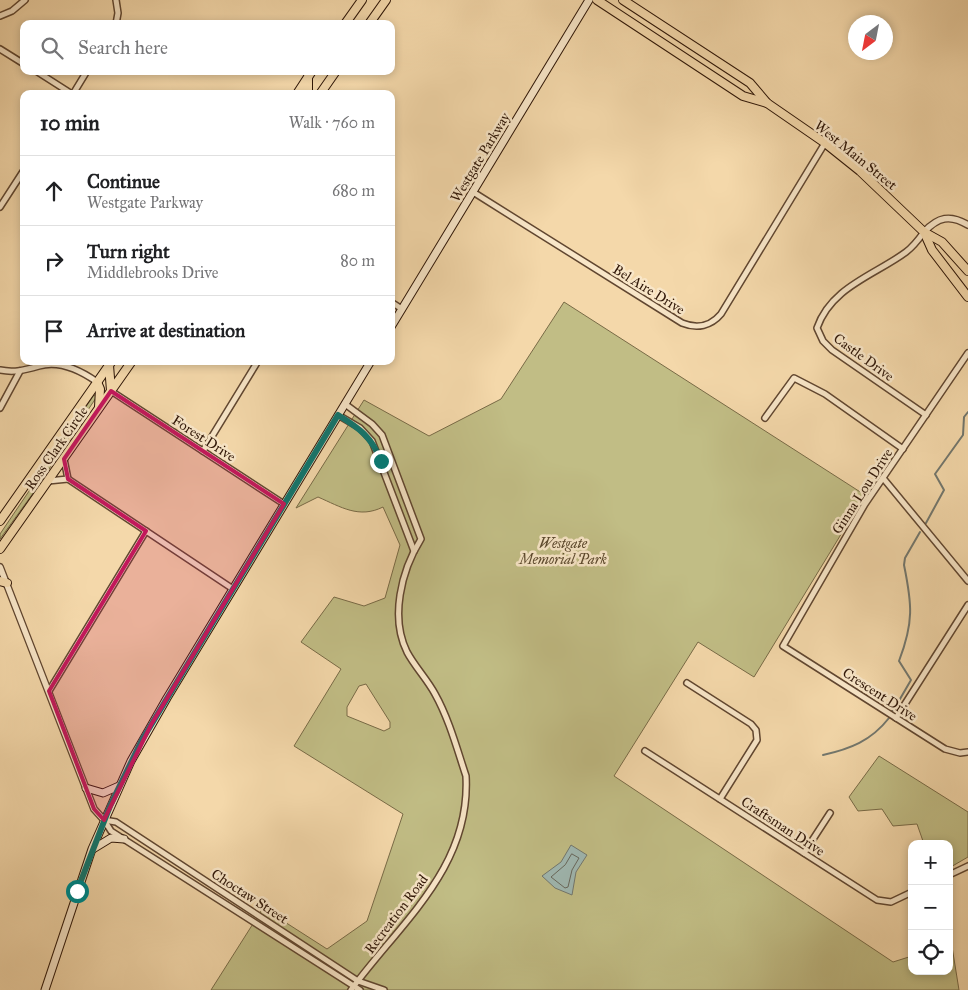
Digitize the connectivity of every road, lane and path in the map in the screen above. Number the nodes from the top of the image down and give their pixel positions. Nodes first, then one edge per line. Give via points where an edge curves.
1 (25, 0) edge
2 (116, 0) edge
3 (362, 0) edge
4 (386, 0) edge
5 (590, 0) edge
6 (597, 0) edge
7 (623, 0) edge
8 (0, 16) edge
9 (117, 20) edge
10 (348, 20) edge
11 (372, 20) edge
12 (0, 49) edge
13 (20, 62) edge
14 (42, 75) edge
15 (84, 75) edge
16 (309, 75) edge
17 (310, 75) edge
18 (333, 75) edge
19 (66, 90) edge
20 (75, 90) edge
21 (300, 90) edge
22 (308, 90) edge
23 (323, 90) edge
24 (767, 103) junction
25 (825, 143) junction
26 (20, 176) edge
27 (473, 192) junction
28 (0, 207) edge
29 (968, 225) edge
30 (924, 232) junction
31 (968, 271) edge
32 (968, 296) edge
33 (395, 305) edge
34 (402, 310) junction
35 (395, 321) edge
36 (968, 354) edge
37 (37, 365) edge
38 (60, 365) edge
39 (109, 365) edge
40 (110, 365) edge
41 (129, 365) edge
42 (256, 365) edge
43 (369, 365) edge
44 (0, 370) edge
45 (20, 371) junction
46 (97, 382) junction
47 (112, 391) junction
48 (345, 404) junction
49 (0, 408) edge
50 (99, 409) junction
51 (338, 415) junction
52 (926, 415) junction
53 (765, 418) dead end
54 (903, 449) junction
55 (203, 450) junction
56 (64, 460) junction
57 (883, 478) junction
58 (68, 479) junction
59 (48, 481) junction
60 (284, 504) junction
61 (0, 520) edge
62 (146, 531) junction
63 (0, 549) edge
64 (414, 551) junction
65 (0, 566) edge
66 (968, 581) edge
67 (3, 582) edge
68 (233, 589) junction
69 (968, 605) edge
70 (783, 646) joint
71 (687, 683) dead end
72 (49, 691) junction
73 (896, 718) junction
74 (645, 751) dead end
75 (968, 752) edge
76 (119, 785) junction
77 (86, 788) junction
78 (720, 799) junction
79 (830, 813) dead end
80 (104, 820) junction
81 (124, 839) junction
82 (92, 849) junction
83 (804, 853) junction
84 (968, 868) edge
85 (953, 874) edge
86 (908, 894) edge
87 (358, 981) junction
88 (352, 988) edge
89 (45, 990) edge
90 (360, 990) edge
91 (384, 990) edge

1 - 8 street
2 - 9 street
3 - 10 highway
4 - 11 highway
5 - 27 main road, Westgate Parkway
6 - 24 highway, West Main Street via 743,96
7 - 24 highway, West Main Street via 750,83
12 - 13 street
14 - 19 street
15 - 20 street
16 - 21 highway
17 - 22 highway
18 - 23 highway
24 - 25 highway, West Main Street
25 - 27 street, Bel Aire Drive via 720,314 699,326 682,323
25 - 30 highway, West Main Street via 860,171
26 - 28 street
27 - 34 main road, Westgate Parkway
29 - 30 street via 945,218 933,222
30 - 31 highway, West Main Street via 942,242
30 - 32 highway, West Main Street via 932,250
30 - 52 street, Castle Drive via 907,252 843,290 817,328 832,350
33 - 34 street
34 - 35 main road, Westgate Parkway
36 - 52 street, Ginna Lou Drive
37 - 45 street
38 - 46 street
39 - 46 highway, Ross Clark Circle
40 - 47 highway
41 - 47 highway, Ross Clark Circle
42 - 55 street
43 - 48 main road
44 - 45 street
45 - 49 street
46 - 50 highway
46 - 61 highway, Ross Clark Circle
47 - 50 highway, Ross Clark Circle
47 - 55 street, Forest Drive
48 - 51 main road
48 - 64 street, Recreation Road via 382,435 421,539
50 - 56 highway, Ross Clark Circle
51 - 60 main road
51 - 64 street via 360,428 372,441
52 - 54 street, Ginna Lou Drive
53 - 54 street via 794,378 825,394
54 - 57 street, Ginna Lou Drive
55 - 60 street, Forest Drive
56 - 58 street
56 - 59 highway, Ross Clark Circle
57 - 66 street
57 - 70 street, Ginna Lou Drive via 848,531
58 - 59 street
58 - 62 street
59 - 63 highway, Ross Clark Circle
60 - 68 main road
62 - 68 street
62 - 72 street
64 - 87 street, Recreation Road via 400,596 401,635 407,652 432,688 444,715 466,776 466,802 456,840 426,898
65 - 67 street, Choctaw Street
67 - 72 street, Choctaw Street
68 - 76 main road via 155,718
69 - 73 street
70 - 73 street, Crescent Drive
71 - 78 street via 751,724 757,732 757,740
72 - 77 street, Choctaw Street
73 - 75 street, Crescent Drive via 945,749
74 - 78 street, Craftsman Drive
76 - 77 main road via 103,793
76 - 80 main road
77 - 80 street, Choctaw Street via 94,808
78 - 83 street, Craftsman Drive
79 - 83 street
80 - 81 street, Choctaw Street via 111,831
80 - 82 main road
80 - 87 street, Choctaw Street via 116,822
81 - 82 main road via 111,838
81 - 88 street, Choctaw Street
82 - 89 main road
83 - 86 street, Craftsman Drive via 878,900 890,902
84 - 85 street
87 - 88 street, Recreation Road
87 - 91 street, Choctaw Street
88 - 90 street, Choctaw Street

